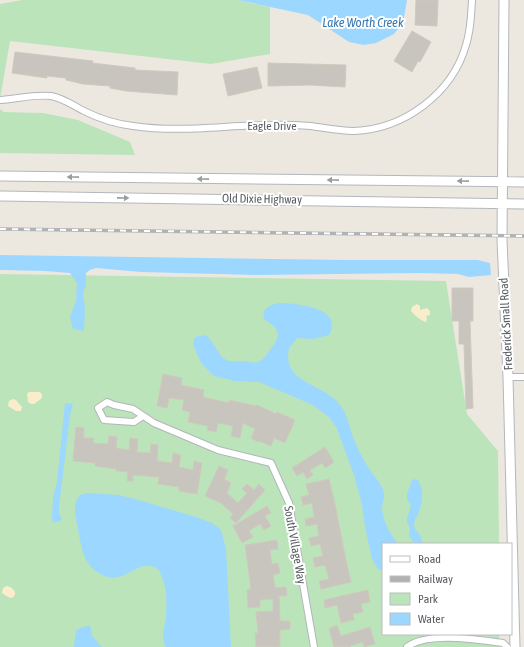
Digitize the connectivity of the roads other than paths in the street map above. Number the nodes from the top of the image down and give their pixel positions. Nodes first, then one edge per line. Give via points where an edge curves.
1 (472, 0) edge
2 (504, 0) edge
3 (0, 100) edge
4 (0, 176) edge
5 (502, 182) junction
6 (524, 182) edge
7 (0, 196) edge
8 (502, 203) junction
9 (524, 204) edge
10 (508, 377) junction
11 (524, 377) edge
12 (143, 416) junction
13 (314, 647) edge
14 (407, 647) edge
15 (507, 647) edge
16 (515, 647) edge

1 - 3 street, Eagle Drive via 467,44 450,78 433,98 420,108 405,118 380,127 354,131 272,125 163,129 108,120 51,96
2 - 5 main road, Frederick Small Road
5 -> 4 main road, Old Dixie Highway
5 - 6 main road, Old Dixie Highway
5 - 8 main road, Frederick Small Road
7 -> 8 main road, Old Dixie Highway
8 - 9 main road, Old Dixie Highway
8 - 10 main road, Frederick Small Road
10 - 11 street
10 - 16 main road, Frederick Small Road
12 - 12 street, South Village Way via 133,409 106,402 98,408 104,420 134,422
12 - 13 street, South Village Way via 154,424 218,450 271,463 289,503
14 - 15 street via 427,639 449,638 503,643

